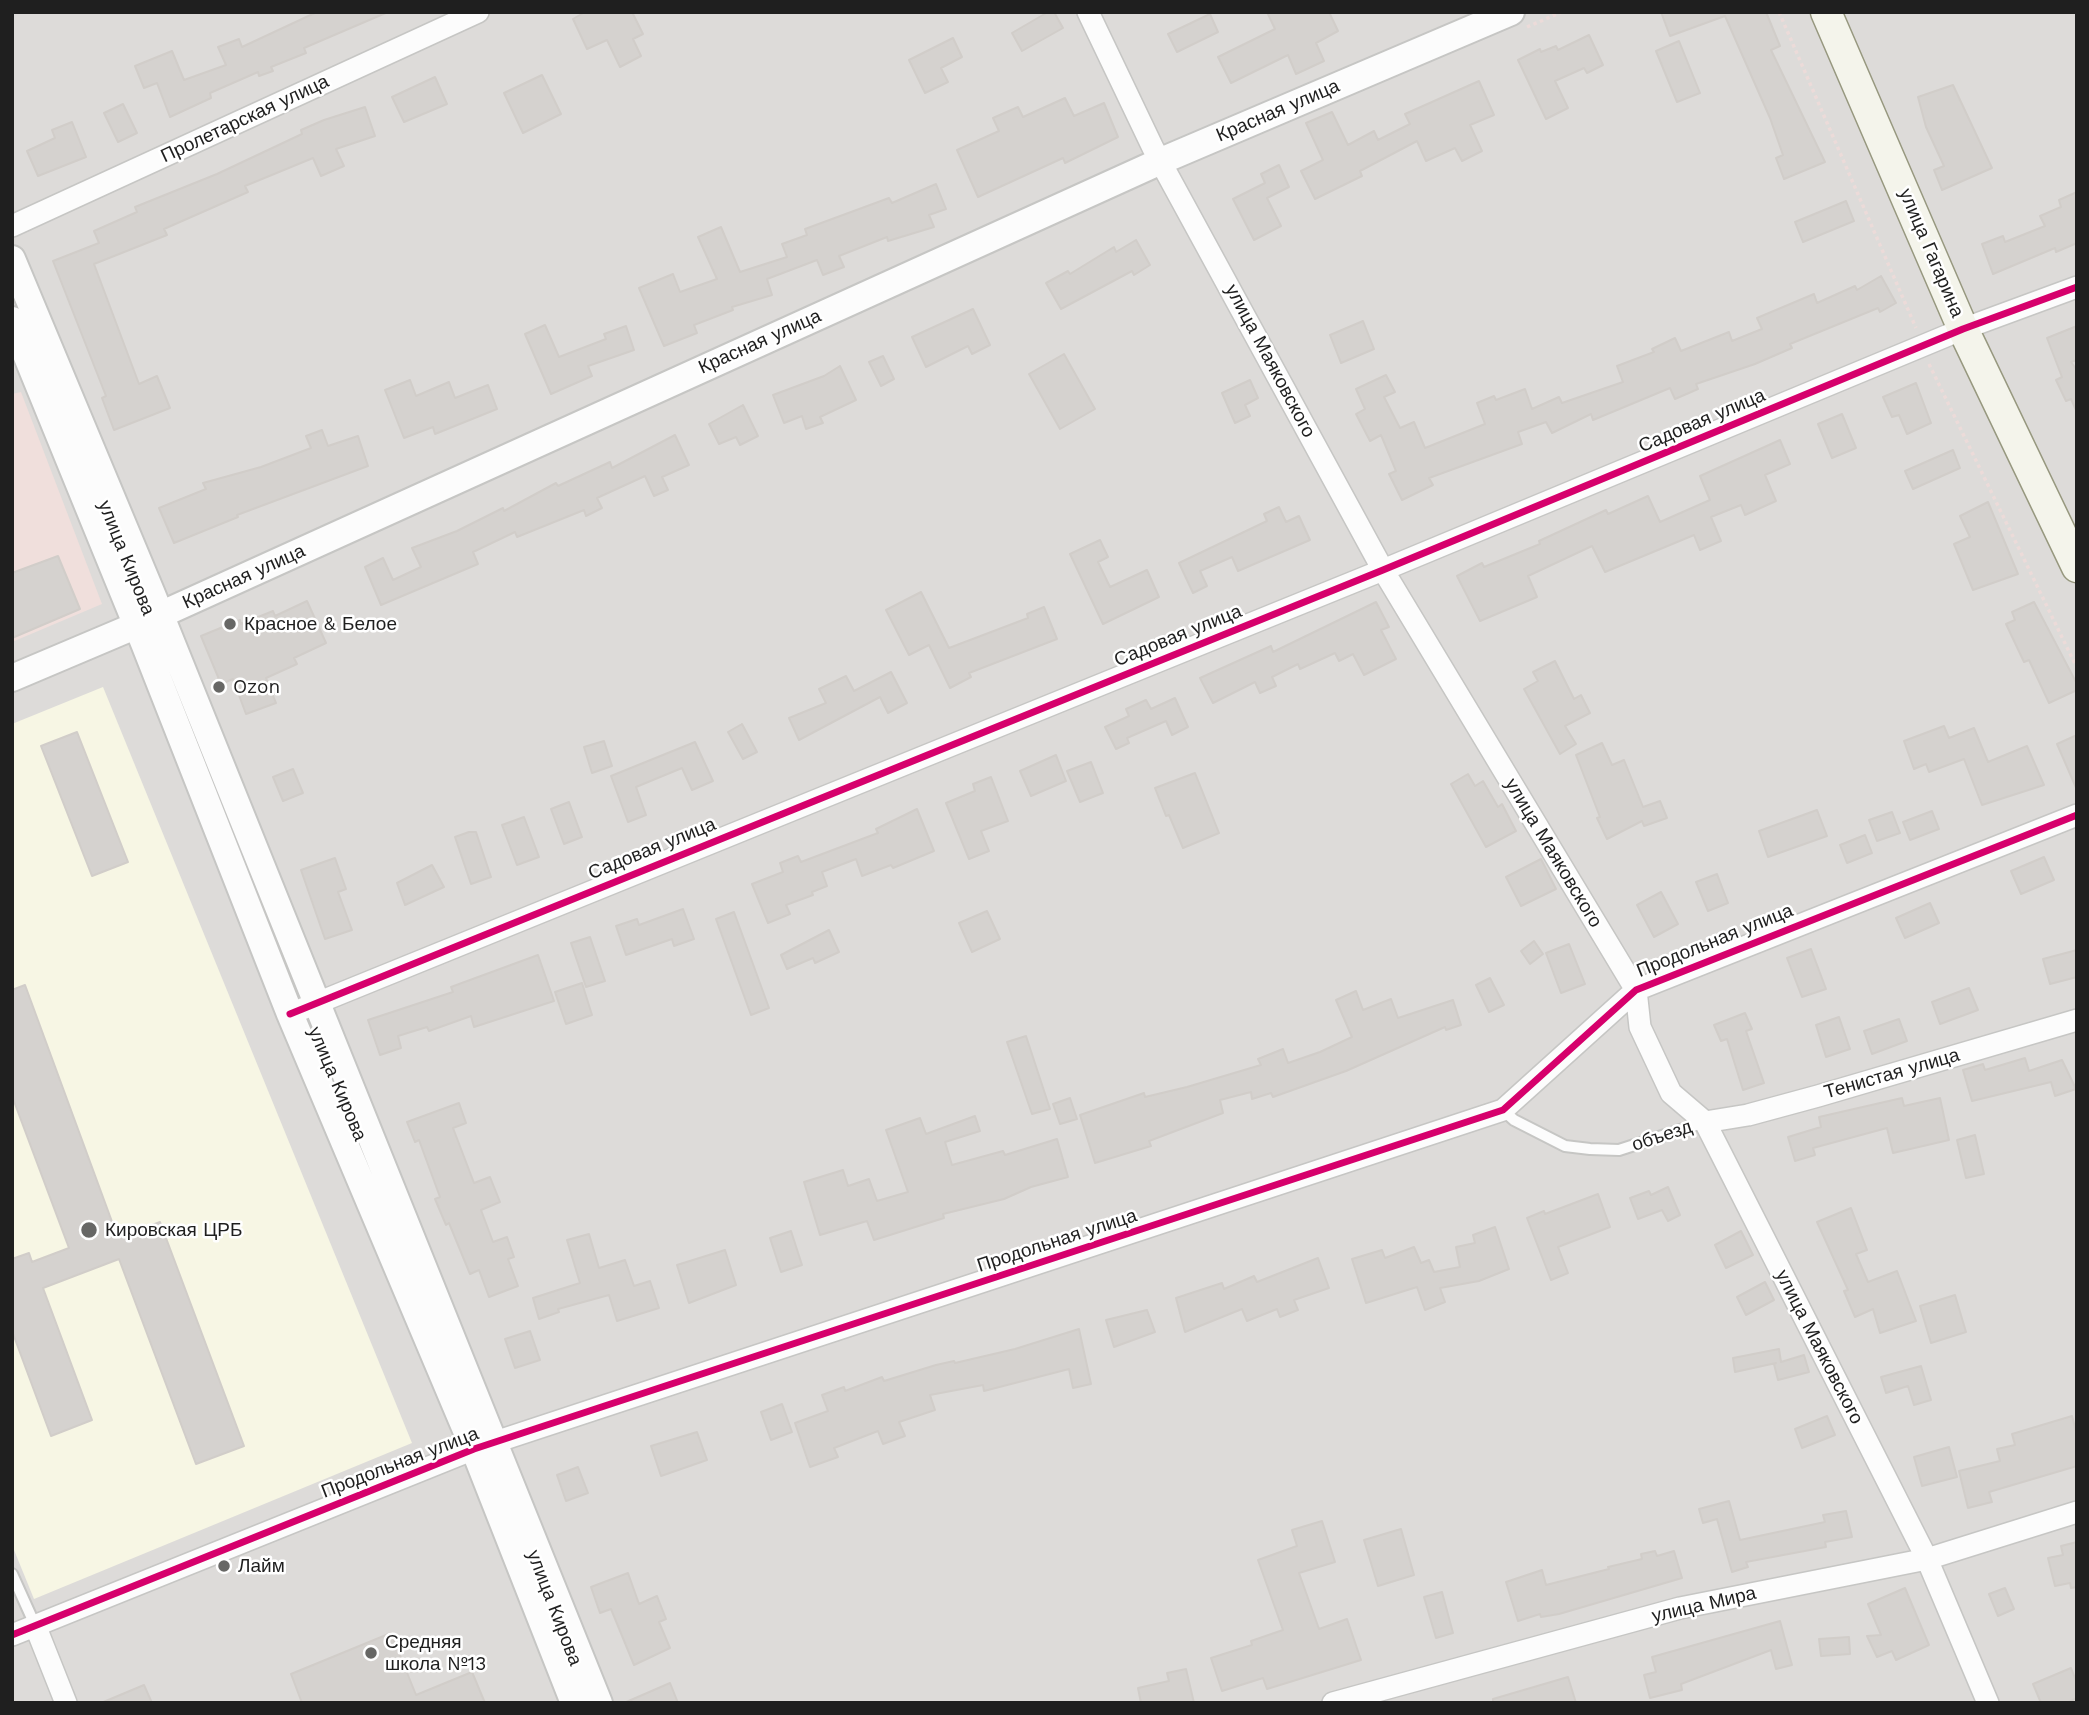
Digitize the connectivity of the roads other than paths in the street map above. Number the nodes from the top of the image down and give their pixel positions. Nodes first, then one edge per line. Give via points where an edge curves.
1 (478, 12) edge
2 (1088, 12) edge
3 (1510, 12) edge
4 (1826, 12) edge
5 (1161, 161) junction
6 (12, 226) edge
7 (12, 259) edge
8 (2077, 287) edge
9 (12, 320) edge
10 (1963, 329) junction
11 (2077, 567) edge
12 (1383, 570) junction
13 (148, 620) junction
14 (12, 678) edge
15 (2077, 816) edge
16 (1636, 989) junction
17 (314, 1003) junction
18 (290, 1014) junction
19 (2077, 1020) edge
20 (1503, 1110) junction
21 (1705, 1122) junction
22 (485, 1446) junction
23 (2077, 1512) edge
24 (1927, 1559) junction
25 (12, 1574) edge
26 (35, 1625) junction
27 (12, 1635) edge
28 (66, 1703) edge
29 (574, 1703) edge
30 (599, 1703) edge
31 (1333, 1703) edge
32 (1988, 1703) edge

1 - 6 street, Пролетарская улица
2 - 5 street, улица Маяковского
3 - 5 street, Красная улица
4 - 10 main road, улица Гагарина
5 - 12 street, улица Маяковского
5 - 13 street, Красная улица
7 - 13 street, улица Кирова
8 - 10 street, Садовая улица
9 - 13 street, улица Кирова
10 - 11 main road, улица Гагарина
10 - 12 street, Садовая улица
12 - 16 street, улица Маяковского
12 - 17 street, Садовая улица
13 - 14 street, Красная улица
13 - 17 street, улица Кирова
13 - 18 street, улица Кирова
15 - 16 street, Продольная улица
16 - 20 street, Продольная улица
16 - 21 street, улица Маяковского via 1640,1027 1671,1093
17 - 18 street, Садовая улица
17 - 22 street, улица Кирова
18 - 22 street, улица Кирова
19 - 21 street, Тенистая улица via 1795,1103
20 - 21 lane, объезд via 1565,1146 1590,1149 1619,1150
20 - 22 street, Продольная улица
21 - 24 street, улица Маяковского
22 - 26 street, Продольная улица
22 - 29 street, улица Кирова
22 - 30 street, улица Кирова
23 - 24 street, улица Мира
24 - 31 street, улица Мира via 1680,1608
24 - 32 street, улица Маяковского
25 - 26 lane
26 - 27 street, Продольная улица
26 - 28 street

